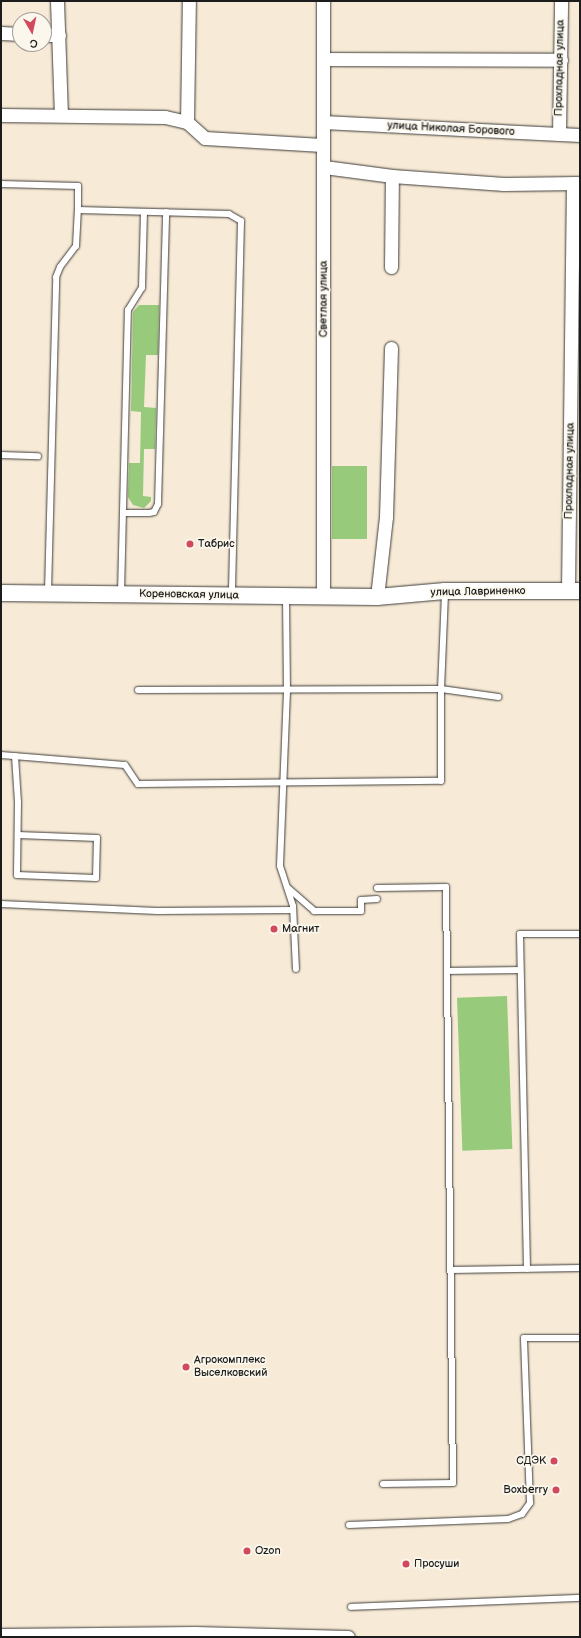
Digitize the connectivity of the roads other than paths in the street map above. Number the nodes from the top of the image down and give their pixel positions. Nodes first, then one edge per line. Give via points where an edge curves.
1 (57, 1) edge
2 (189, 1) edge
3 (323, 1) edge
4 (561, 1) edge
5 (1, 34) edge
6 (12, 34) edge
7 (52, 35) edge
8 (59, 35) junction
9 (323, 59) junction
10 (561, 60) junction
11 (1, 115) edge
12 (61, 115) junction
13 (187, 122) junction
14 (323, 122) junction
15 (559, 134) junction
16 (580, 135) edge
17 (322, 145) junction
18 (324, 167) junction
19 (392, 176) junction
20 (576, 183) edge
21 (1, 184) edge
22 (78, 210) junction
23 (144, 212) junction
24 (166, 212) junction
25 (391, 267) dead end
26 (391, 348) dead end
27 (1, 455) edge
28 (38, 456) dead end
29 (123, 513) junction
30 (574, 528) edge
31 (445, 591) junction
32 (574, 591) edge
33 (1, 593) edge
34 (48, 594) junction
35 (121, 594) junction
36 (232, 596) junction
37 (286, 596) junction
38 (322, 597) junction
39 (377, 598) junction
40 (441, 689) junction
41 (138, 690) dead end
42 (287, 690) junction
43 (498, 697) dead end
44 (1, 755) edge
45 (15, 756) junction
46 (284, 782) junction
47 (18, 835) junction
48 (287, 887) junction
49 (376, 888) dead end
50 (377, 899) dead end
51 (1, 904) edge
52 (293, 910) junction
53 (580, 934) edge
54 (296, 969) dead end
55 (520, 970) junction
56 (447, 971) junction
57 (580, 1268) edge
58 (527, 1269) junction
59 (451, 1270) junction
60 (580, 1338) edge
61 (384, 1484) dead end
62 (349, 1525) dead end
63 (580, 1598) edge
64 (351, 1607) dead end
65 (1, 1635) edge
66 (348, 1637) edge

1 - 8 street
2 - 13 street
3 - 9 street, Светлая улица
4 - 10 street, Прохладная улица
5 - 6 street
7 - 8 street
8 - 12 street
9 - 10 street
9 - 14 street, Светлая улица
10 - 15 street, Прохладная улица
11 - 12 street
12 - 13 street via 165,117
13 - 17 street via 205,138
14 - 15 street, улица Николая Борового
14 - 17 street, Светлая улица
15 - 16 street, улица Николая Борового
17 - 18 street, Светлая улица
18 - 19 street
18 - 38 street, Светлая улица
19 - 20 street via 504,184
19 - 25 street
20 - 30 street, Прохладная улица
21 - 22 lane via 78,186
22 - 23 lane
22 - 34 lane via 76,246 60,266 56,277
23 - 24 lane
23 - 29 lane via 142,288 128,310
24 - 29 lane via 158,504 154,512
24 - 36 lane via 229,214 236,216 242,226
26 - 39 street via 386,517
27 - 28 lane
29 - 35 lane
30 - 32 street, Прохладная улица
31 - 32 street, улица Лавриненко
31 - 39 street, улица Лавриненко
31 - 40 lane
33 - 34 street, Кореновская улица
34 - 35 street, Кореновская улица
35 - 36 street, Кореновская улица
36 - 37 street, Кореновская улица
37 - 38 street, Кореновская улица
37 - 42 lane
38 - 39 street, Кореновская улица
40 - 42 lane
40 - 43 lane
40 - 46 lane via 441,781
41 - 42 lane
42 - 46 lane
44 - 45 lane
45 - 46 lane via 125,765 138,784
45 - 47 lane
46 - 48 lane via 280,866
47 - 47 lane via 18,875 96,878 97,838
48 - 50 lane via 314,911 361,911 361,900
48 - 52 lane
49 - 56 lane via 446,888
51 - 52 lane via 157,911
52 - 54 lane
53 - 55 lane via 520,934
55 - 56 lane
55 - 58 lane
56 - 59 lane
57 - 58 lane
58 - 59 lane
59 - 61 lane via 453,1483
60 - 62 lane via 524,1338 530,1503 522,1514 508,1519
63 - 64 lane
65 - 66 street via 195,1633

